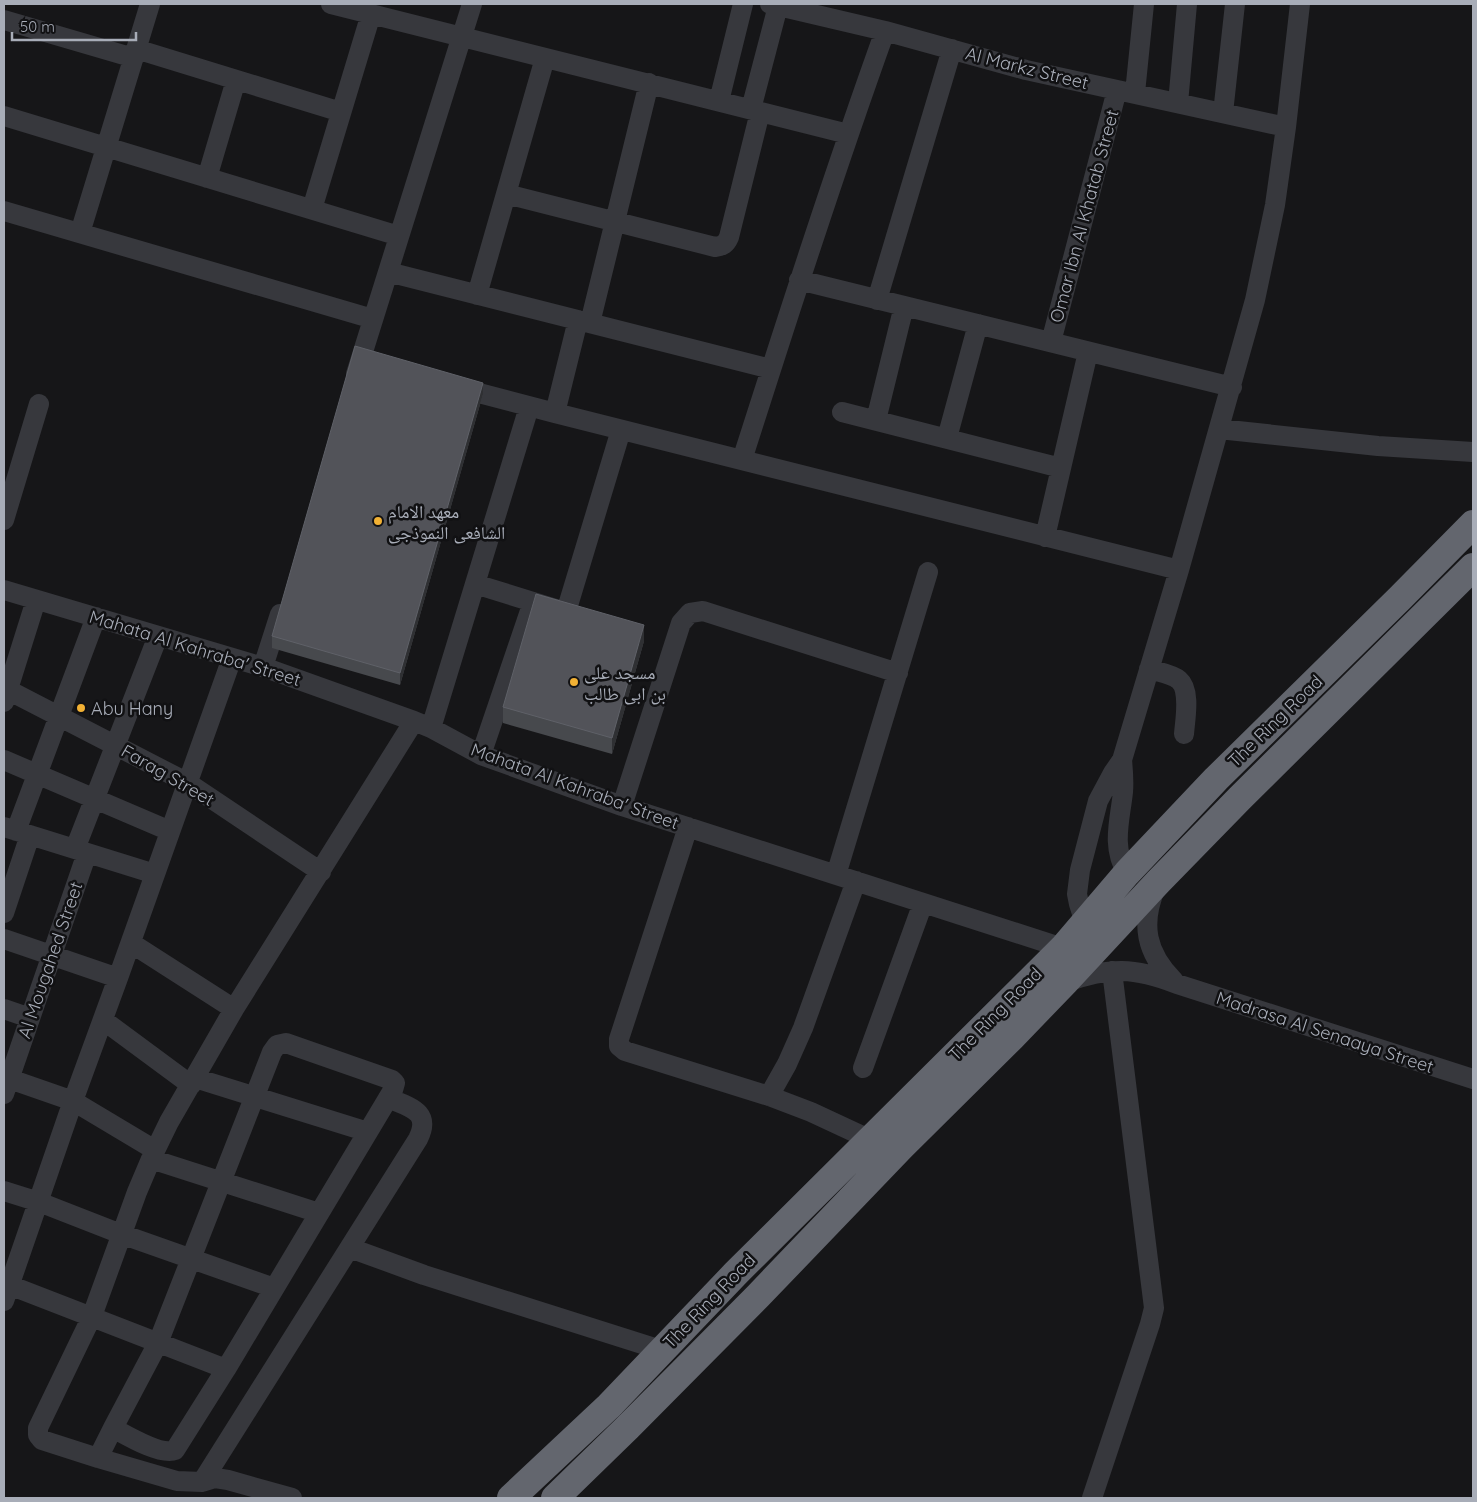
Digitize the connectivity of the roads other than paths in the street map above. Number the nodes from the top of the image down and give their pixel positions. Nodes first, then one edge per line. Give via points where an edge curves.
1 (150, 4) edge
2 (331, 4) edge
3 (472, 4) edge
4 (743, 4) edge
5 (1144, 4) edge
6 (1188, 4) edge
7 (1235, 4) edge
8 (1300, 4) edge
9 (774, 5) edge
10 (371, 14) junction
11 (4, 20) edge
12 (885, 31) junction
13 (462, 37) junction
14 (952, 50) junction
15 (135, 54) junction
16 (545, 58) junction
17 (236, 80) junction
18 (649, 84) junction
19 (1126, 91) junction
20 (719, 101) junction
21 (1178, 103) junction
22 (756, 110) junction
23 (341, 112) junction
24 (1223, 113) junction
25 (4, 116) edge
26 (1286, 127) junction
27 (848, 134) junction
28 (106, 147) junction
29 (207, 178) junction
30 (506, 194) junction
31 (312, 209) junction
32 (4, 211) edge
33 (615, 221) junction
34 (80, 233) junction
35 (399, 236) junction
36 (388, 272) junction
37 (799, 280) junction
38 (477, 295) junction
39 (877, 300) junction
40 (904, 306) junction
41 (373, 319) junction
42 (584, 322) junction
43 (978, 324) junction
44 (1051, 342) junction
45 (1088, 352) junction
46 (771, 369) junction
47 (438, 381) edge
48 (1232, 387) junction
49 (350, 392) edge
50 (39, 404) dead end
51 (529, 407) junction
52 (842, 412) dead end
53 (555, 413) junction
54 (876, 420) junction
55 (1219, 429) junction
56 (621, 430) junction
57 (947, 438) junction
58 (1473, 452) edge
59 (742, 460) junction
60 (1061, 468) junction
61 (4, 520) edge
62 (1473, 524) edge
63 (1045, 537) junction
64 (1473, 567) edge
65 (1179, 570) junction
66 (928, 572) dead end
67 (475, 584) junction
68 (4, 590) edge
69 (36, 600) junction
70 (284, 600) edge
71 (534, 602) junction
72 (96, 617) junction
73 (158, 636) junction
74 (232, 658) junction
75 (263, 667) junction
76 (1149, 668) junction
77 (898, 673) junction
78 (6, 696) edge
79 (60, 716) junction
80 (422, 724) junction
81 (1184, 734) dead end
82 (116, 745) junction
83 (480, 755) junction
84 (4, 760) edge
85 (1122, 760) junction
86 (37, 775) junction
87 (188, 783) junction
88 (95, 799) junction
89 (622, 806) junction
90 (688, 827) junction
91 (16, 831) edge
92 (170, 831) junction
93 (81, 851) junction
94 (10, 872) edge
95 (321, 872) junction
96 (1127, 873) junction
97 (155, 874) junction
98 (836, 875) junction
99 (856, 881) junction
100 (1158, 882) junction
101 (924, 903) junction
102 (4, 913) edge
103 (1085, 923) junction
104 (4, 939) edge
105 (131, 943) junction
106 (1063, 948) junction
107 (52, 955) junction
108 (1112, 971) junction
109 (118, 978) junction
110 (1065, 982) junction
111 (1177, 984) junction
112 (4, 1009) edge
113 (234, 1010) junction
114 (30, 1018) junction
115 (103, 1020) junction
116 (864, 1068) dead end
117 (1473, 1079) edge
118 (193, 1082) junction
119 (6, 1083) edge
120 (768, 1096) junction
121 (255, 1097) junction
122 (388, 1098) junction
123 (73, 1102) junction
124 (368, 1132) junction
125 (869, 1139) junction
126 (153, 1155) junction
127 (222, 1180) junction
128 (4, 1191) edge
129 (39, 1202) junction
130 (319, 1213) junction
131 (121, 1234) junction
132 (350, 1248) junction
133 (191, 1259) junction
134 (736, 1273) junction
135 (274, 1288) junction
136 (6, 1290) edge
137 (758, 1296) junction
138 (92, 1316) junction
139 (158, 1342) junction
140 (661, 1350) junction
141 (226, 1369) junction
142 (113, 1428) junction
143 (98, 1458) junction
144 (202, 1482) junction
145 (292, 1498) edge
146 (511, 1498) edge
147 (555, 1498) edge
148 (1092, 1498) edge

1 - 15 street
2 - 10 street
3 - 13 street
4 - 20 street
5 - 19 street, Omar Ibn Al Khatab Street
6 - 21 street
7 - 24 street
8 - 26 street
9 - 12 street, Al Markz Street
9 - 22 street
10 - 13 street
10 - 23 street
11 - 15 street
12 - 14 street, Al Markz Street
12 - 27 street
13 - 16 street
13 - 35 street
14 - 19 street, Al Markz Street
14 - 39 street
15 - 17 street
15 - 28 street
16 - 18 street
16 - 30 street
17 - 23 street
17 - 29 street
18 - 20 street
18 - 33 street
19 - 21 street, Al Markz Street
19 - 44 street, Omar Ibn Al Khatab Street
20 - 22 street
21 - 24 street, Al Markz Street
22 - 27 street
22 - 33 street via 727,243 715,247
23 - 31 street
24 - 26 street, Al Markz Street
25 - 28 street
26 - 48 street via 1275,205
27 - 37 street
28 - 29 street
28 - 34 street
29 - 31 street
30 - 33 street
30 - 38 street
31 - 35 street
32 - 34 street
33 - 42 street
34 - 41 street
35 - 36 street
36 - 38 street
36 - 41 street
37 - 39 street
37 - 46 street
38 - 42 street
39 - 40 street
40 - 43 street
40 - 54 street
41 - 49 street via 368,366
42 - 46 street
42 - 53 street
43 - 44 street
43 - 57 street
44 - 45 street
45 - 48 street
45 - 60 street
46 - 59 street
47 - 51 street
48 - 55 street
50 - 61 street
51 - 53 street
51 - 67 street
52 - 54 street
53 - 56 street
54 - 57 street
55 - 58 street via 1378,446
55 - 65 street
56 - 59 street
56 - 71 street via 574,614
57 - 60 street
59 - 63 street
60 - 63 street
62 - 96 highway, The Ring Road via 1216,779
63 - 65 street
64 - 100 highway, The Ring Road
65 - 76 street
66 - 77 street
67 - 71 street
67 - 80 street
68 - 69 street, Mahata Al Kahraba' Street
69 - 72 street, Mahata Al Kahraba' Street
69 - 78 street
70 - 75 street
71 - 83 street
72 - 73 street, Mahata Al Kahraba' Street
72 - 79 street
73 - 74 street, Mahata Al Kahraba' Street
73 - 82 street, Al Mougahed Street
74 - 75 street, Mahata Al Kahraba' Street
74 - 87 street
75 - 80 street, Mahata Al Kahraba' Street
76 - 81 street via 1174,677 1183,684 1186,696
76 - 85 street
77 - 89 street via 703,611 690,613 681,623
77 - 98 street
78 - 79 street, Farag Street
79 - 82 street, Farag Street
79 - 86 street
80 - 83 street, Mahata Al Kahraba' Street
80 - 95 street
82 - 87 street, Farag Street
82 - 88 street, Al Mougahed Street
83 - 89 street, Mahata Al Kahraba' Street
84 - 86 street
85 - 96 street via 1123,791 1117,836 1122,865
85 - 103 street via 1098,801 1080,870 1077,894
86 - 88 street
86 - 91 street
87 - 92 street
87 - 95 street, Farag Street
88 - 92 street
88 - 93 street, Al Mougahed Street
89 - 90 street, Mahata Al Kahraba' Street
90 - 98 street, Mahata Al Kahraba' Street
90 - 120 street via 619,1046 625,1051
91 - 93 street
91 - 94 street
92 - 97 street
93 - 97 street
93 - 107 street, Al Mougahed Street
94 - 102 street
95 - 113 street
96 - 103 highway, The Ring Road
97 - 105 street
98 - 99 street, Mahata Al Kahraba' Street
99 - 101 street, Mahata Al Kahraba' Street
99 - 120 street via 803,1028
100 - 110 highway, The Ring Road
100 - 111 street, Madrasa Al Senaaya Street via 1149,903 1146,926 1150,948 1161,968
101 - 106 street, Mahata Al Kahraba' Street
101 - 116 street
103 - 106 highway, The Ring Road
104 - 107 street
105 - 109 street
105 - 113 street
106 - 125 highway, The Ring Road
107 - 109 street
107 - 114 street, Al Mougahed Street
108 - 110 street, Madrasa Al Senaaya Street via 1092,973
108 - 111 street, Madrasa Al Senaaya Street via 1134,971
108 - 148 street via 1154,1308
109 - 115 street
110 - 137 highway, The Ring Road
111 - 117 street, Madrasa Al Senaaya Street
112 - 114 street
113 - 118 street
114 - 119 street, Al Mougahed Street
115 - 118 street
115 - 123 street
118 - 121 street
118 - 126 street
119 - 123 street
120 - 125 street
121 - 122 street via 272,1052 282,1043 392,1080 395,1086
121 - 124 street
121 - 127 street
122 - 124 street
122 - 132 street via 417,1111 422,1117 423,1130
123 - 126 street
123 - 129 street
124 - 130 street
125 - 134 highway, The Ring Road
126 - 127 street
126 - 131 street
127 - 130 street
127 - 133 street
128 - 129 street
129 - 131 street
129 - 136 street
130 - 135 street
131 - 133 street
131 - 138 street
132 - 140 street via 424,1275
132 - 144 street
133 - 135 street
133 - 139 street
134 - 137 highway
134 - 140 highway, The Ring Road
135 - 141 street
136 - 138 street
137 - 147 highway, The Ring Road
138 - 139 street
138 - 143 street via 38,1431 42,1440
139 - 141 street
139 - 142 street
140 - 146 highway, The Ring Road via 609,1406
141 - 142 street via 175,1450 160,1451
142 - 143 street
143 - 144 street via 178,1481
144 - 145 street via 215,1478 228,1480

